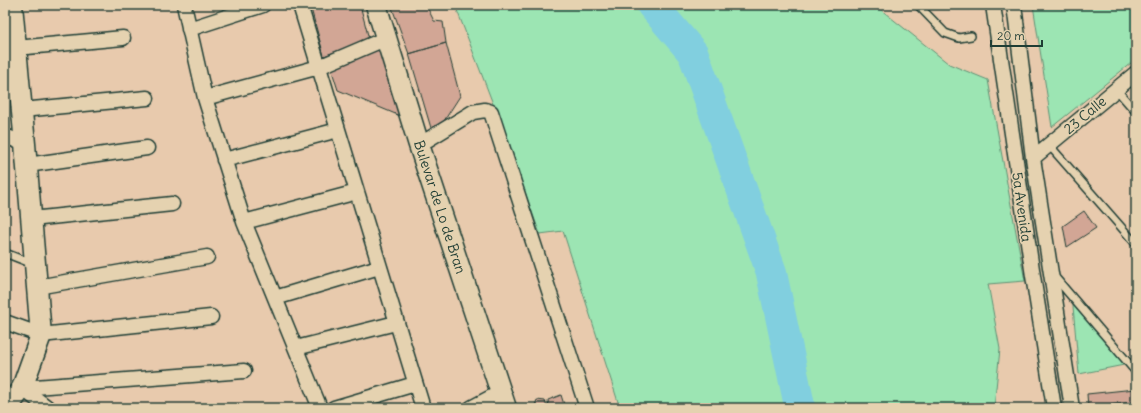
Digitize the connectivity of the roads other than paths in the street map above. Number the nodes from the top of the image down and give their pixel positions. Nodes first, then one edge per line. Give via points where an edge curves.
1 (12, 5) edge
2 (184, 5) edge
3 (263, 5) edge
4 (300, 5) edge
5 (376, 5) edge
6 (918, 5) edge
7 (993, 5) edge
8 (1014, 5) edge
9 (189, 30) junction
10 (970, 36) dead end
11 (124, 38) dead end
12 (387, 38) junction
13 (15, 59) junction
14 (319, 67) junction
15 (1022, 72) junction
16 (1136, 73) edge
17 (1003, 75) junction
18 (1116, 89) junction
19 (147, 98) dead end
20 (205, 98) junction
21 (22, 110) junction
22 (1136, 112) edge
23 (338, 130) junction
24 (5, 136) edge
25 (25, 144) junction
26 (419, 145) junction
27 (1049, 145) junction
28 (147, 148) dead end
29 (1033, 158) junction
30 (224, 160) junction
31 (27, 165) junction
32 (357, 192) junction
33 (172, 204) dead end
34 (32, 219) junction
35 (244, 222) junction
36 (1136, 244) edge
37 (5, 253) edge
38 (206, 257) dead end
39 (35, 265) junction
40 (379, 267) junction
41 (1050, 272) junction
42 (37, 287) junction
43 (275, 298) junction
44 (211, 317) dead end
45 (5, 322) edge
46 (396, 323) junction
47 (40, 336) junction
48 (296, 348) junction
49 (244, 371) dead end
50 (1136, 372) edge
51 (415, 384) junction
52 (22, 388) junction
53 (503, 400) edge
54 (7, 408) edge
55 (48, 408) edge
56 (320, 408) edge
57 (334, 408) edge
58 (423, 408) edge
59 (470, 408) edge
60 (587, 408) edge
61 (1054, 408) edge
62 (1072, 408) edge

1 - 13 street
2 - 9 street
3 - 9 street
4 - 14 street
5 - 12 street, Bulevar de Lo de Bran
6 - 10 lane via 945,33 959,38
7 - 17 street, 5a Avenida
8 - 15 street, 5a Avenida
9 - 20 street
11 - 13 street
12 - 14 street
12 - 26 street, Bulevar de Lo de Bran
13 - 21 street
14 - 20 street
14 - 23 street
15 - 17 street
15 - 29 street, 5a Avenida
16 - 18 street, 23 Calle
17 - 61 street, 5a Avenida
18 - 22 lane
18 - 27 street, 23 Calle
19 - 21 street
20 - 30 street
21 - 25 street
23 - 30 street
23 - 32 street
24 - 25 street
25 - 31 street
26 - 53 street, Bulevar de Lo de Bran
26 - 60 street via 473,112 491,112
27 - 29 street, 23 Calle
27 - 36 lane
28 - 31 street
29 - 41 street, 5a Avenida
30 - 35 street
31 - 34 street
32 - 35 street
32 - 40 street
33 - 34 street
34 - 39 street
35 - 43 street
37 - 39 lane
38 - 42 street
39 - 42 street
40 - 43 street
40 - 46 street
41 - 50 lane
41 - 62 street, 5a Avenida
42 - 47 street
43 - 48 street
44 - 47 street
45 - 47 street
46 - 48 street
46 - 51 street
47 - 52 street
48 - 56 street
49 - 52 street
51 - 57 street
51 - 58 street
52 - 54 street
52 - 55 street
53 - 59 street

